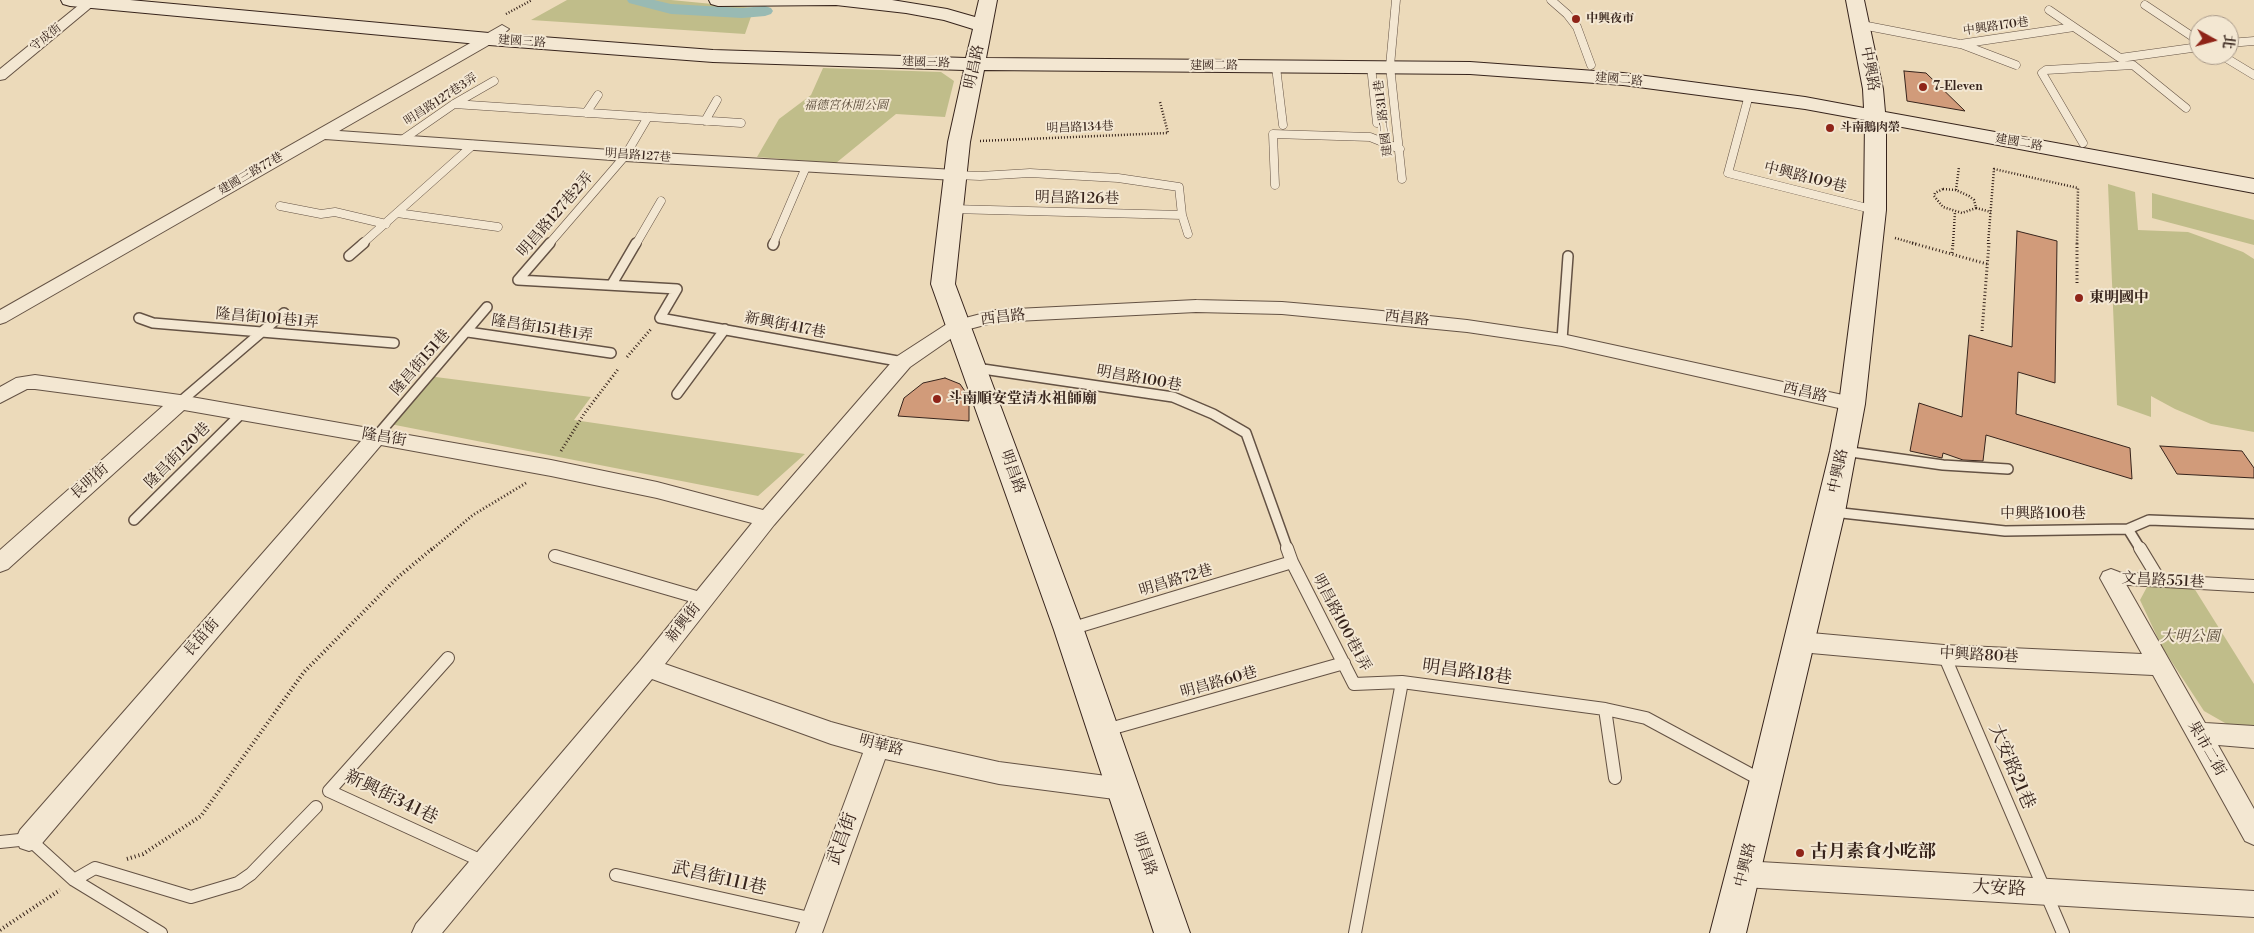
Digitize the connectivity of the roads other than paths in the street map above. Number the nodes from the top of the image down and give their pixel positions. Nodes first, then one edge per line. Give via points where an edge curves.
1 (70, 0) edge
2 (200, 0) edge
3 (718, 0) edge
4 (835, 0) edge
5 (988, 0) edge
6 (1396, 0) edge
7 (1551, 0) edge
8 (92, 1) edge
9 (2145, 5) dead end
10 (2049, 10) dead end
11 (1858, 13) edge
12 (984, 26) junction
13 (2074, 27) junction
14 (495, 34) junction
15 (2189, 34) edge
16 (2254, 40) edge
17 (2239, 42) edge
18 (1960, 44) junction
19 (2189, 48) edge
20 (976, 59) junction
21 (1384, 63) junction
22 (1591, 64) junction
23 (2016, 65) dead end
24 (2238, 65) edge
25 (1276, 67) junction
26 (2254, 74) edge
27 (0, 76) edge
28 (494, 82) dead end
29 (598, 95) dead end
30 (1749, 95) junction
31 (717, 100) dead end
32 (454, 104) junction
33 (2186, 108) dead end
34 (1875, 110) junction
35 (586, 113) junction
36 (648, 117) junction
37 (705, 120) junction
38 (741, 123) dead end
39 (1378, 123) dead end
40 (1282, 125) dead end
41 (320, 134) junction
42 (402, 140) junction
43 (2083, 143) junction
44 (473, 145) junction
45 (1400, 149) junction
46 (625, 156) junction
47 (806, 167) junction
48 (2254, 174) edge
49 (955, 175) junction
50 (1402, 179) dead end
51 (1275, 185) dead end
52 (2254, 186) edge
53 (661, 201) dead end
54 (280, 206) dead end
55 (951, 210) junction
56 (397, 214) junction
57 (1182, 215) junction
58 (1874, 221) junction
59 (386, 224) junction
60 (498, 227) dead end
61 (1188, 234) dead end
62 (773, 245) dead end
63 (349, 256) dead end
64 (1568, 256) dead end
65 (612, 284) junction
66 (487, 307) dead end
67 (284, 313) dead end
68 (0, 318) edge
69 (139, 318) dead end
70 (956, 326) junction
71 (725, 328) junction
72 (261, 332) junction
73 (468, 332) junction
74 (1562, 340) junction
75 (394, 343) dead end
76 (611, 354) dead end
77 (904, 362) junction
78 (975, 368) junction
79 (676, 394) dead end
80 (0, 396) edge
81 (180, 402) junction
82 (1852, 404) junction
83 (243, 412) junction
84 (376, 437) junction
85 (1844, 451) junction
86 (2008, 469) dead end
87 (1831, 512) junction
88 (767, 519) junction
89 (134, 520) dead end
90 (2254, 524) edge
91 (2128, 528) junction
92 (555, 556) dead end
93 (1292, 562) junction
94 (0, 563) edge
95 (2111, 578) joint
96 (2160, 581) junction
97 (2254, 586) edge
98 (703, 599) junction
99 (1069, 630) junction
100 (1800, 642) junction
101 (1944, 655) junction
102 (448, 658) dead end
103 (1344, 663) junction
104 (2159, 665) junction
105 (648, 668) junction
106 (1402, 682) junction
107 (1605, 709) junction
108 (1102, 731) junction
109 (2197, 733) junction
110 (2254, 737) edge
111 (878, 746) junction
112 (1615, 778) dead end
113 (1766, 783) junction
114 (1122, 789) junction
115 (316, 807) dead end
116 (2254, 833) edge
117 (29, 839) junction
118 (0, 842) edge
119 (484, 862) junction
120 (1743, 874) junction
121 (616, 875) dead end
122 (74, 880) junction
123 (2045, 892) junction
124 (2254, 904) edge
125 (812, 926) edge
126 (161, 933) edge
127 (425, 933) edge
128 (1172, 933) edge
129 (1355, 933) edge
130 (1728, 933) edge
131 (2062, 933) edge

1 - 8 street, 建國三路
2 - 14 street, 建國三路
3 - 4 street
4 - 12 street via 906,7
5 - 12 street, 明昌路
6 - 21 lane
7 - 22 lane via 1577,27
8 - 14 street, 建國三路
8 - 27 street, 守成街
9 - 15 lane
10 - 13 lane, 中興路170巷
11 - 18 lane, 中興路170巷
11 - 34 street, 中興路
12 - 20 street, 明昌路
13 - 18 lane, 中興路170巷
13 - 19 lane, 中興路170巷 via 2120,58
14 - 20 street, 建國三路 via 713,56
14 - 41 street, 建國三路77巷
16 - 17 lane
18 - 23 lane
20 - 21 street, 建國二路
20 - 25 street, 建國二路
20 - 49 street, 明昌路
21 - 22 street, 建國二路 via 1473,56
21 - 25 street, 建國二路
21 - 30 street, 建國二路 via 1623,79
21 - 39 lane
21 - 45 lane, 建國二路311巷
22 - 34 street, 建國二路 via 1733,81
24 - 26 lane
25 - 40 lane
28 - 32 lane, 明昌路127巷3弄
29 - 35 lane
30 - 34 street, 建國二路
30 - 58 lane, 中興路109巷 via 1728,173
31 - 37 lane
32 - 35 lane
32 - 42 lane, 明昌路127巷3弄
33 - 43 lane via 2134,65 2046,70 2042,73
34 - 43 street, 建國二路
34 - 52 street, 建國二路
34 - 58 street, 中興路
35 - 36 lane
36 - 37 lane
36 - 46 lane, 明昌路127巷2弄
37 - 38 lane
41 - 42 street, 明昌路127巷
41 - 68 street, 建國三路77巷
42 - 44 street, 明昌路127巷
43 - 48 street, 建國二路
44 - 46 street, 明昌路127巷
44 - 56 lane
45 - 50 lane, 建國二路311巷
45 - 51 lane via 1370,137 1273,134
46 - 47 street, 明昌路127巷
46 - 65 lane, 明昌路127巷2弄 via 518,280
47 - 49 street, 明昌路127巷
47 - 62 lane
49 - 55 street, 明昌路
49 - 57 lane via 1030,173 1118,178 1179,187
53 - 65 lane
54 - 59 lane via 321,214 335,212
55 - 57 lane, 明昌路126巷
55 - 70 street, 明昌路 via 943,284
56 - 59 lane
56 - 60 lane
57 - 61 lane
58 - 82 street, 中興路
59 - 63 lane
64 - 74 lane
65 - 71 lane, 新興街417巷 via 677,289 660,318
66 - 73 lane, 隆昌街151巷
67 - 72 lane
69 - 72 lane, 隆昌街101巷1弄 via 153,323
70 - 74 street, 西昌路 via 996,316 1196,306 1282,308 1417,320
70 - 77 street, 新興街
70 - 78 street, 明昌路
71 - 77 lane, 新興街417巷
71 - 79 lane
72 - 75 lane, 隆昌街101巷1弄
72 - 81 lane
73 - 76 lane, 隆昌街151巷1弄
73 - 84 lane, 隆昌街151巷
74 - 82 street, 西昌路
77 - 88 street, 新興街
78 - 93 lane, 明昌路100巷 via 1173,397 1246,433
78 - 99 street, 明昌路
80 - 81 street, 隆昌街 via 23,383 35,382
81 - 83 street, 隆昌街
81 - 94 street, 長明街
82 - 85 street, 中興路
83 - 84 street, 隆昌街
83 - 89 lane, 隆昌街120巷
84 - 88 street, 隆昌街 via 657,490
84 - 117 street, 長苗街
85 - 86 lane via 1943,465
85 - 87 street, 中興路
87 - 91 lane, 中興路100巷 via 2005,531
87 - 100 street, 中興路
88 - 98 street, 新興街
90 - 91 lane, 中興路100巷 via 2149,520
91 - 96 lane
92 - 98 lane
93 - 99 lane, 明昌路72巷
93 - 103 lane, 明昌路100巷1弄
95 - 96 lane, 文昌路551巷
95 - 104 street, 文昌路551巷
96 - 97 lane, 文昌路551巷
98 - 105 street, 新興街
99 - 108 street, 明昌路
100 - 101 street, 中興路80巷
100 - 113 street, 中興路
101 - 104 street, 中興路80巷
101 - 123 lane, 大安路21巷
102 - 119 lane, 新興街341巷 via 329,791
103 - 106 lane, 明昌路100巷1弄 via 1354,684
103 - 108 lane, 明昌路60巷
104 - 109 street, 果市二街
105 - 111 street, 明華路 via 831,733
105 - 119 street, 新興街
106 - 107 lane, 明昌路18巷
106 - 129 lane, 明昌路18巷
107 - 112 lane
107 - 113 lane, 明昌路18巷 via 1646,718
108 - 114 street, 明昌路
109 - 110 street
109 - 116 street, 果市二街
111 - 114 street, 明華路 via 999,773
111 - 125 street, 武昌街
113 - 120 street, 中興路
114 - 128 street, 明昌路
115 - 122 lane via 251,874 238,883 191,897 95,868
117 - 118 lane
117 - 122 lane
119 - 127 street, 新興街
120 - 123 street, 大安路
120 - 130 street, 中興路
121 - 125 lane, 武昌街111巷
122 - 126 lane
123 - 124 street, 大安路
123 - 131 lane, 大安路21巷

